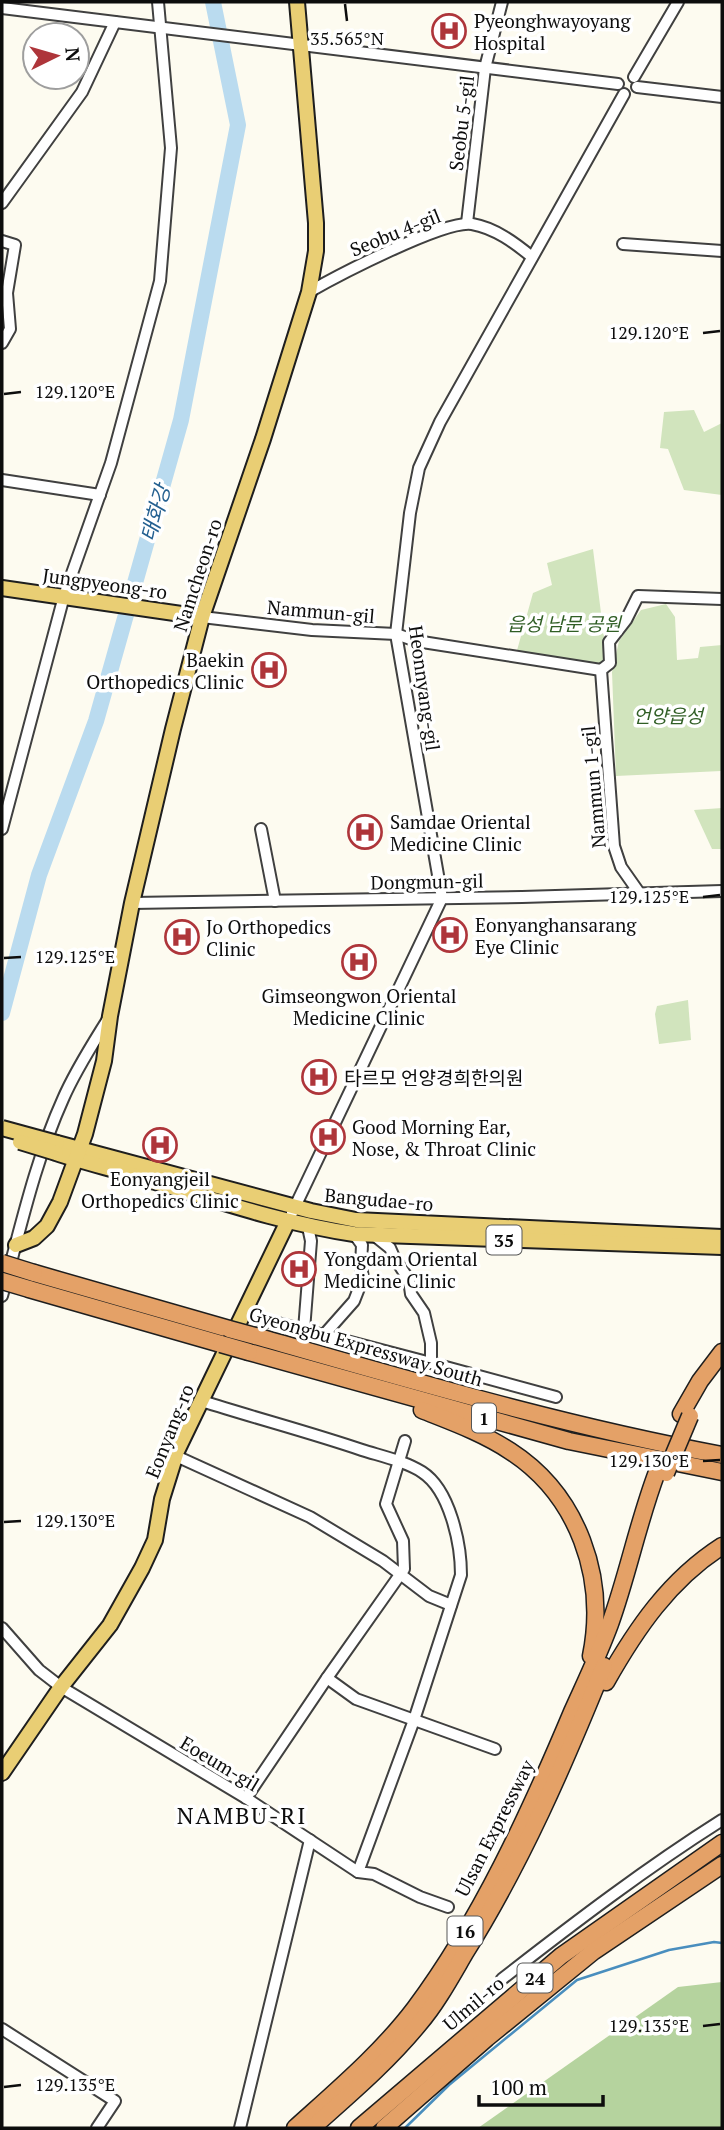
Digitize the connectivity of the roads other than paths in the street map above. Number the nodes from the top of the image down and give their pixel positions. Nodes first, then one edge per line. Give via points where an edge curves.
1 (158, 2) edge
2 (297, 2) edge
3 (502, 2) edge
4 (678, 2) edge
5 (2, 8) edge
6 (115, 22) junction
7 (161, 28) junction
8 (301, 45) junction
9 (485, 68) junction
10 (635, 82) junction
11 (621, 89) junction
12 (722, 97) edge
13 (2, 203) edge
14 (467, 223) junction
15 (2, 241) edge
16 (623, 244) dead end
17 (722, 251) edge
18 (532, 257) junction
19 (309, 292) junction
20 (2, 343) edge
21 (2, 480) edge
22 (100, 495) junction
23 (2, 588) edge
24 (69, 597) junction
25 (722, 599) edge
26 (202, 617) junction
27 (396, 634) junction
28 (601, 670) junction
29 (2, 829) edge
30 (261, 829) dead end
31 (722, 891) edge
32 (640, 894) junction
33 (442, 898) junction
34 (275, 901) junction
35 (132, 903) junction
36 (110, 1016) junction
37 (2, 1128) edge
38 (2, 1137) edge
39 (57, 1148) junction
40 (79, 1154) junction
41 (295, 1207) junction
42 (288, 1222) junction
43 (308, 1227) junction
44 (354, 1234) junction
45 (372, 1234) junction
46 (722, 1237) edge
47 (16, 1245) junction
48 (722, 1248) edge
49 (2, 1263) edge
50 (2, 1281) edge
51 (2, 1296) edge
52 (246, 1309) junction
53 (304, 1330) junction
54 (323, 1336) junction
55 (722, 1352) edge
56 (431, 1363) junction
57 (722, 1368) edge
58 (356, 1383) junction
59 (556, 1397) dead end
60 (202, 1401) junction
61 (686, 1415) junction
62 (405, 1441) dead end
63 (176, 1455) junction
64 (722, 1455) edge
65 (399, 1462) junction
66 (661, 1472) junction
67 (722, 1472) edge
68 (722, 1546) edge
69 (402, 1574) junction
70 (451, 1605) junction
71 (2, 1628) edge
72 (327, 1678) junction
73 (61, 1687) junction
74 (580, 1695) junction
75 (414, 1720) junction
76 (572, 1742) junction
77 (495, 1748) dead end
78 (2, 1773) edge
79 (246, 1798) junction
80 (722, 1819) edge
81 (310, 1840) junction
82 (722, 1843) edge
83 (722, 1865) edge
84 (358, 1871) junction
85 (448, 1907) dead end
86 (502, 1979) dead end
87 (2, 2029) edge
88 (97, 2128) edge
89 (240, 2128) edge
90 (295, 2128) edge
91 (312, 2128) edge
92 (359, 2128) edge
93 (384, 2128) edge

1 - 7 street
2 - 8 main road, Namcheon-ro
3 - 9 street, Seobu 5-gil
4 - 10 street
5 - 6 street
6 - 7 street
6 - 13 street via 82,92
7 - 8 street
7 - 22 street via 172,148 160,281
8 - 9 street
8 - 19 main road, Namcheon-ro via 316,223
9 - 11 street
9 - 14 street, Seobu 5-gil
10 - 11 street via 633,93
10 - 11 street via 630,75 624,76
10 - 12 street
11 - 18 street, Heonnyang-gil
14 - 18 street, Seobu 4-gil via 493,230
14 - 19 street, Seobu 4-gil via 369,260
15 - 20 street via 15,245 7,293 10,329
16 - 17 street
18 - 27 street, Heonnyang-gil via 419,468
19 - 26 main road, Namcheon-ro
21 - 22 street
22 - 24 street
23 - 24 main road, Jungpyeong-ro
24 - 26 main road, Jungpyeong-ro
24 - 29 street
25 - 28 street via 638,596 608,642 610,663
26 - 27 street, Nammun-gil
26 - 35 main road, Namcheon-ro
27 - 28 street, Nammun-gil
27 - 33 street, Heonnyang-gil
28 - 32 street, Nammun 1-gil via 614,846 621,867
30 - 34 street
31 - 32 street, Dongmun-gil
32 - 33 street, Dongmun-gil
33 - 34 street, Dongmun-gil
33 - 41 street
34 - 35 street, Dongmun-gil
35 - 36 main road, Namcheon-ro
36 - 40 main road, Namcheon-ro via 104,1062
36 - 47 street via 62,1100
37 - 39 main road, Bangudae-ro / 35, bridge
38 - 39 main road, 35, bridge
39 - 40 main road, Bangudae-ro / 35
40 - 41 main road, Bangudae-ro / 35
40 - 42 main road, Bangudae-ro / 35
40 - 47 main road, Namcheon-ro via 47,1226
41 - 42 street
41 - 46 main road, Bangudae-ro / 35 via 356,1220
42 - 43 main road, Bangudae-ro / 35
42 - 52 main road, Eonyang-ro
43 - 44 main road, Bangudae-ro / 35
43 - 53 street via 311,1241
44 - 45 main road, Bangudae-ro / 35
44 - 54 street via 362,1245 363,1278 354,1301
45 - 48 main road, Bangudae-ro / 35
45 - 56 street via 390,1248 409,1280 411,1294 426,1321
47 - 51 street
49 - 64 highway, Gyeongbu Expressway South / 1, bridge via 389,1376
50 - 58 highway, 1, bridge
52 - 53 street via 259,1320
52 - 60 main road, Eonyang-ro
53 - 54 street
54 - 56 street
55 - 61 highway via 700,1381
56 - 59 street
57 - 61 highway
58 - 67 highway, 1 via 569,1441
58 - 74 highway via 502,1446 530,1466 560,1499 582,1539 596,1609
60 - 63 main road, Eonyang-ro
60 - 65 street
61 - 66 highway, bridge
62 - 65 street
63 - 69 street via 310,1517
63 - 73 main road, Eonyang-ro via 155,1540 142,1568 110,1625
65 - 69 street via 386,1504 403,1541
65 - 70 street via 423,1473 453,1516 461,1575
66 - 74 highway via 602,1646
66 - 76 highway via 617,1633
68 - 76 highway via 682,1577 649,1613
69 - 70 street
69 - 72 street
70 - 75 street
71 - 73 street via 39,1670
72 - 75 street via 356,1699
72 - 79 street
73 - 78 main road, Eonyang-ro
73 - 79 street, Eoeum-gil
74 - 90 highway, Ulsan Expressway / 16 via 508,1853 442,1969 379,2051
75 - 77 street
75 - 84 street
76 - 91 highway, Ulsan Expressway / 16 via 519,1860 435,2002 390,2055
79 - 81 street, Eoeum-gil
80 - 86 street
81 - 84 street, Eoeum-gil
81 - 89 street
82 - 92 highway, Ulmil-ro / 24 via 561,1955
83 - 93 highway, Ulmil-ro / 24 via 594,1951
84 - 85 street, Eoeum-gil
87 - 88 street via 115,2101

